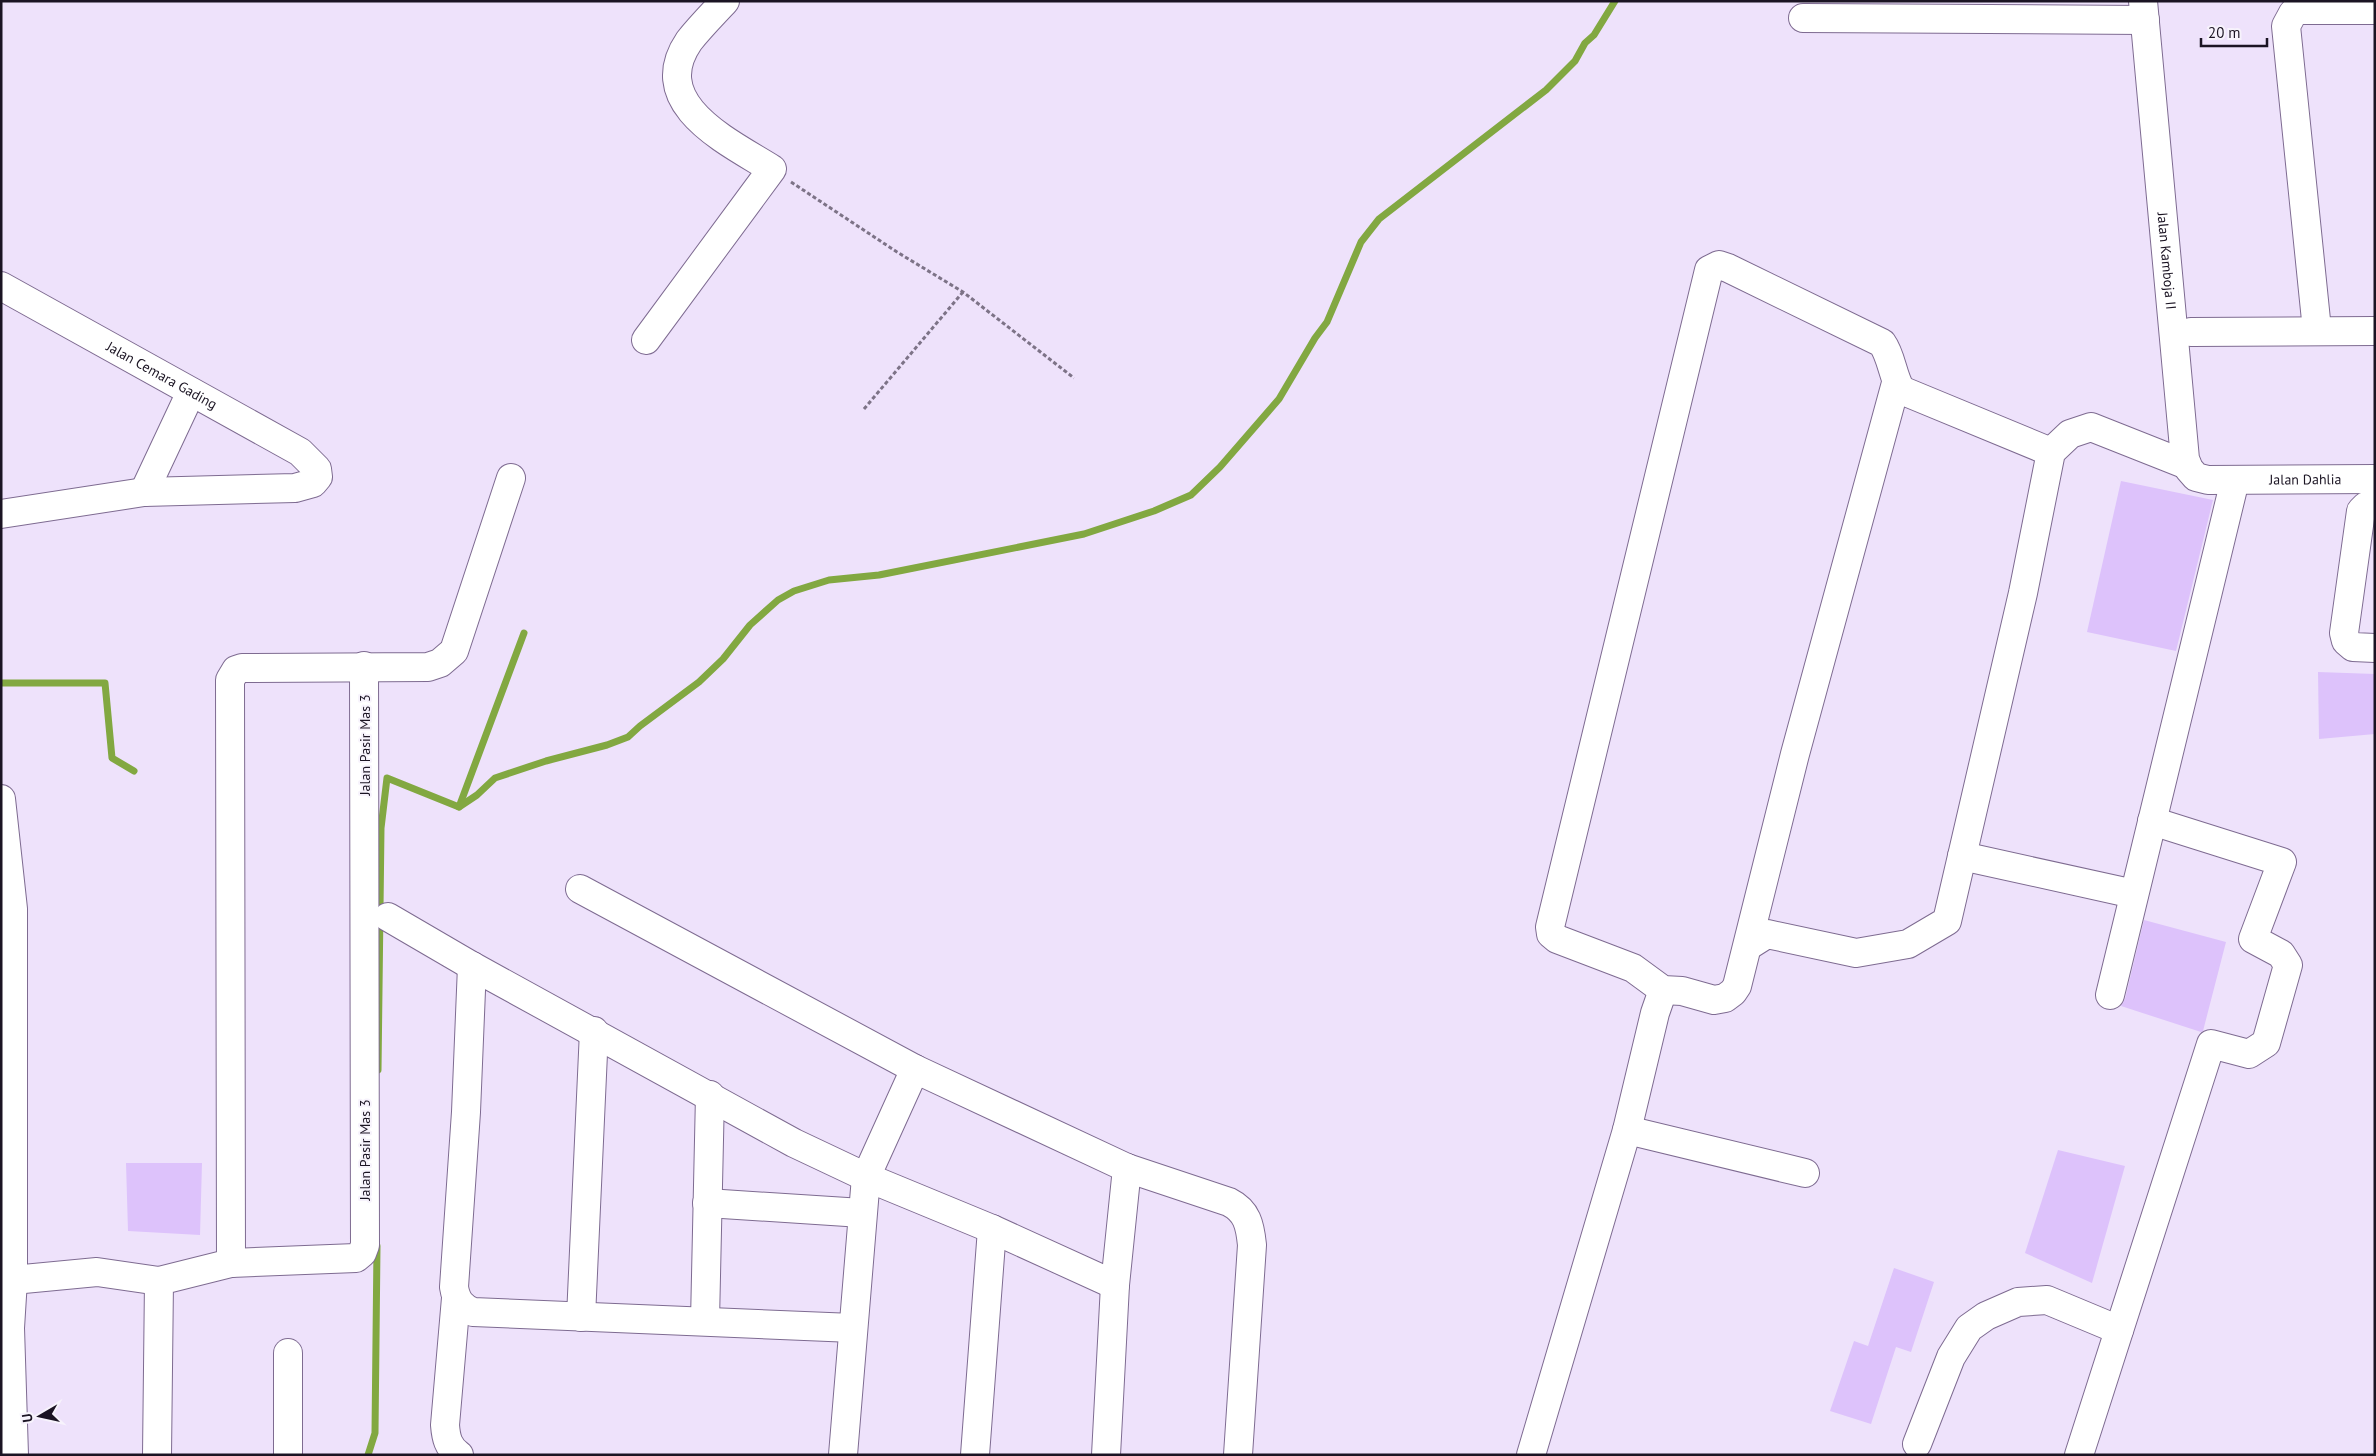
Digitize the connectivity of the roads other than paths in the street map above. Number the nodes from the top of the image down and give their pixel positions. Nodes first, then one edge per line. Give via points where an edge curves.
1 (725, 1) edge
2 (2375, 10) edge
3 (2144, 11) edge
4 (1803, 18) dead end
5 (1, 286) edge
6 (2317, 330) junction
7 (2375, 331) edge
8 (2191, 332) dead end
9 (646, 340) dead end
10 (1896, 383) junction
11 (191, 392) junction
12 (2051, 452) junction
13 (2187, 465) junction
14 (511, 478) dead end
15 (2375, 479) edge
16 (2235, 480) junction
17 (144, 492) junction
18 (2375, 504) edge
19 (5, 511) edge
20 (2375, 648) edge
21 (364, 666) junction
22 (2, 805) edge
23 (2152, 821) junction
24 (1962, 856) junction
25 (580, 889) dead end
26 (2134, 894) junction
27 (7, 910) edge
28 (388, 917) dead end
29 (1748, 946) junction
30 (472, 966) junction
31 (1663, 990) junction
32 (2110, 995) dead end
33 (594, 1031) junction
34 (6, 1039) edge
35 (914, 1069) junction
36 (710, 1096) junction
37 (1627, 1130) junction
38 (1127, 1168) junction
39 (1805, 1173) dead end
40 (866, 1178) junction
41 (707, 1203) junction
42 (862, 1213) junction
43 (992, 1229) junction
44 (231, 1263) junction
45 (13, 1280) junction
46 (159, 1281) junction
47 (1115, 1285) junction
48 (456, 1298) junction
49 (581, 1317) junction
50 (705, 1321) junction
51 (6, 1328) edge
52 (853, 1328) junction
53 (2119, 1330) junction
54 (288, 1353) dead end
55 (1917, 1444) dead end
56 (14, 1455) edge
57 (157, 1455) edge
58 (288, 1455) edge
59 (459, 1455) edge
60 (843, 1455) edge
61 (975, 1455) edge
62 (1106, 1455) edge
63 (1238, 1455) edge
64 (1531, 1455) edge
65 (2079, 1455) edge

1 - 9 street via 689,42 679,62 678,81 686,106 707,128 772,169
2 - 6 street via 2301,10 2292,13 2286,26
3 - 4 street
3 - 13 street, Jalan Kamboja II via 2172,335
5 - 11 street, Jalan Cemara Gading
6 - 7 street
6 - 8 street
10 - 12 street via 1901,390
10 - 29 street via 1795,754
10 - 31 street via 1888,352 1882,343 1728,268 1719,265 1709,270 1550,927 1551,934 1557,939 1633,968
11 - 17 street
11 - 17 street, Jalan Cemara Gading via 300,452 317,469 318,477 305,486
12 - 13 street via 2070,434 2091,427
12 - 24 street via 2023,593
13 - 16 street via 2196,477
14 - 21 street via 454,651 440,663 428,667
15 - 16 street, Jalan Dahlia
16 - 23 street
17 - 19 street
18 - 20 street via 2361,511 2344,633 2346,641 2353,647
21 - 44 street, Jalan Pasir Mas 3 via 365,1245 356,1258
21 - 44 street via 242,668 232,675 228,685
22 - 27 street
23 - 26 street
23 - 53 street via 2282,862 2253,939 2281,954 2288,965 2266,1043 2249,1054 2211,1044
24 - 26 street
24 - 29 street via 1947,921 1908,944 1856,953 1767,934
25 - 35 street
26 - 32 street
27 - 34 street
28 - 30 street
29 - 31 street via 1737,986 1725,998 1706,999 1682,991
30 - 33 street
30 - 48 street via 454,1287
31 - 37 street
33 - 36 street
33 - 49 street
34 - 45 street
35 - 38 street
35 - 40 street
36 - 40 street
36 - 41 street
37 - 39 street
37 - 64 street
38 - 47 street
38 - 63 street via 1229,1202 1246,1215 1252,1262
40 - 42 street
40 - 43 street
41 - 42 street
41 - 50 street
42 - 52 street
43 - 47 street
43 - 61 street
44 - 46 street, Jalan Pasir Mas 3
45 - 46 street via 97,1272
45 - 51 street
46 - 57 street
47 - 62 street
48 - 49 street via 464,1308 473,1312
48 - 59 street via 445,1425 446,1438 452,1450
49 - 50 street
50 - 52 street
51 - 56 street
52 - 60 street
53 - 55 street via 2047,1300 2018,1302 1986,1316 1969,1328 1952,1357
53 - 65 street
54 - 58 street

